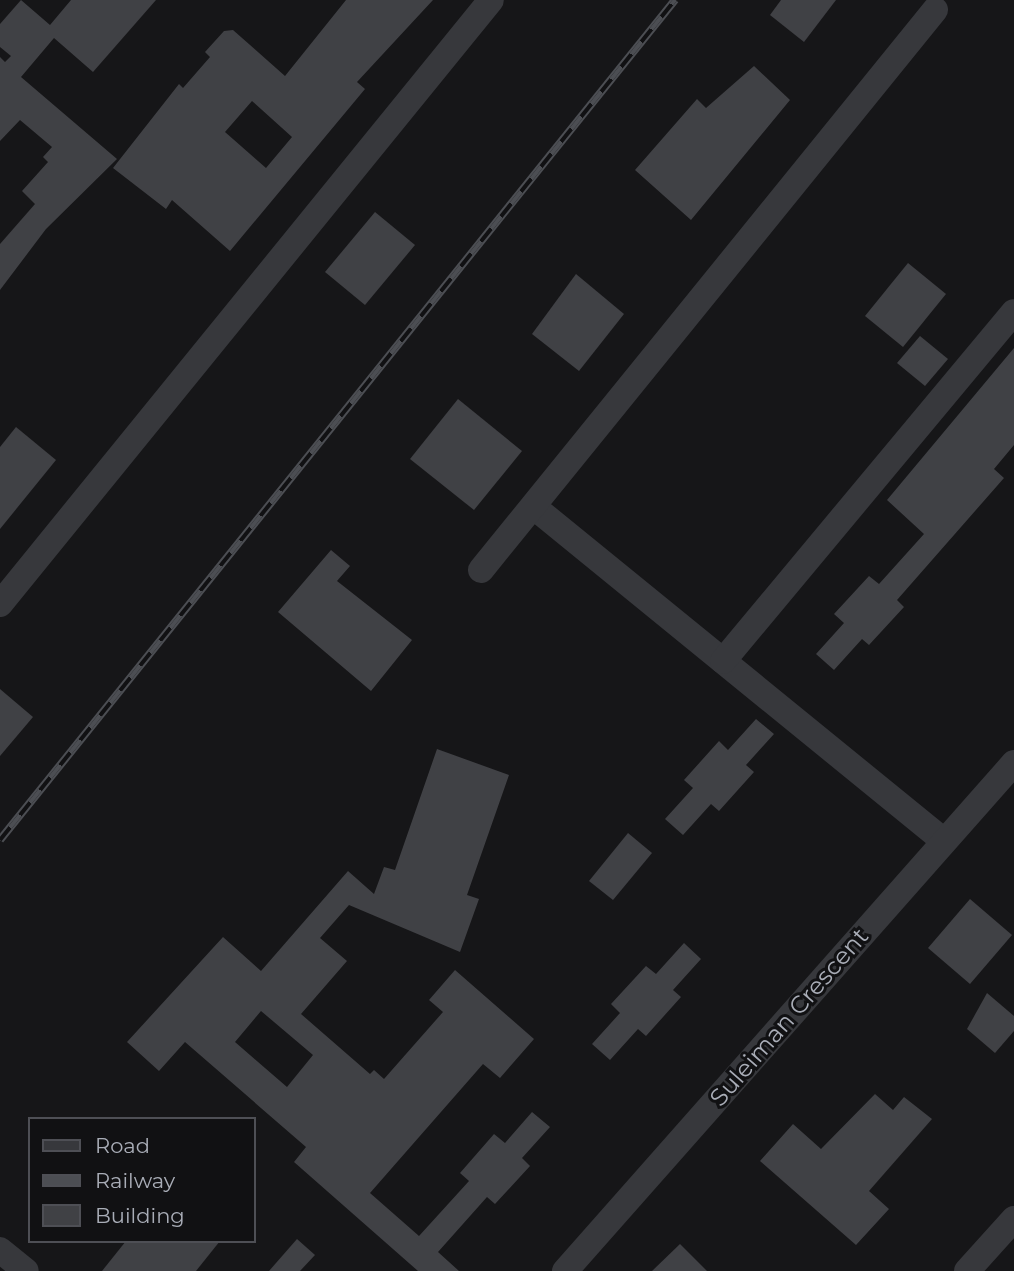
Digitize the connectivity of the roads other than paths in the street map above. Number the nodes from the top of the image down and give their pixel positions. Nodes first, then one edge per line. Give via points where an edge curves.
1 (491, 0) edge
2 (935, 10) dead end
3 (1009, 326) edge
4 (534, 507) junction
5 (481, 570) dead end
6 (0, 604) edge
7 (723, 661) junction
8 (1014, 763) edge
9 (944, 841) junction
10 (1014, 1219) edge
11 (0, 1250) edge
12 (26, 1271) edge
13 (565, 1271) edge
14 (967, 1271) edge

1 - 6 street
2 - 4 street
3 - 7 street
4 - 5 street
4 - 7 street
7 - 9 street
8 - 9 street, Suleiman Crescent
9 - 13 street, Suleiman Crescent
10 - 14 street
11 - 12 street

